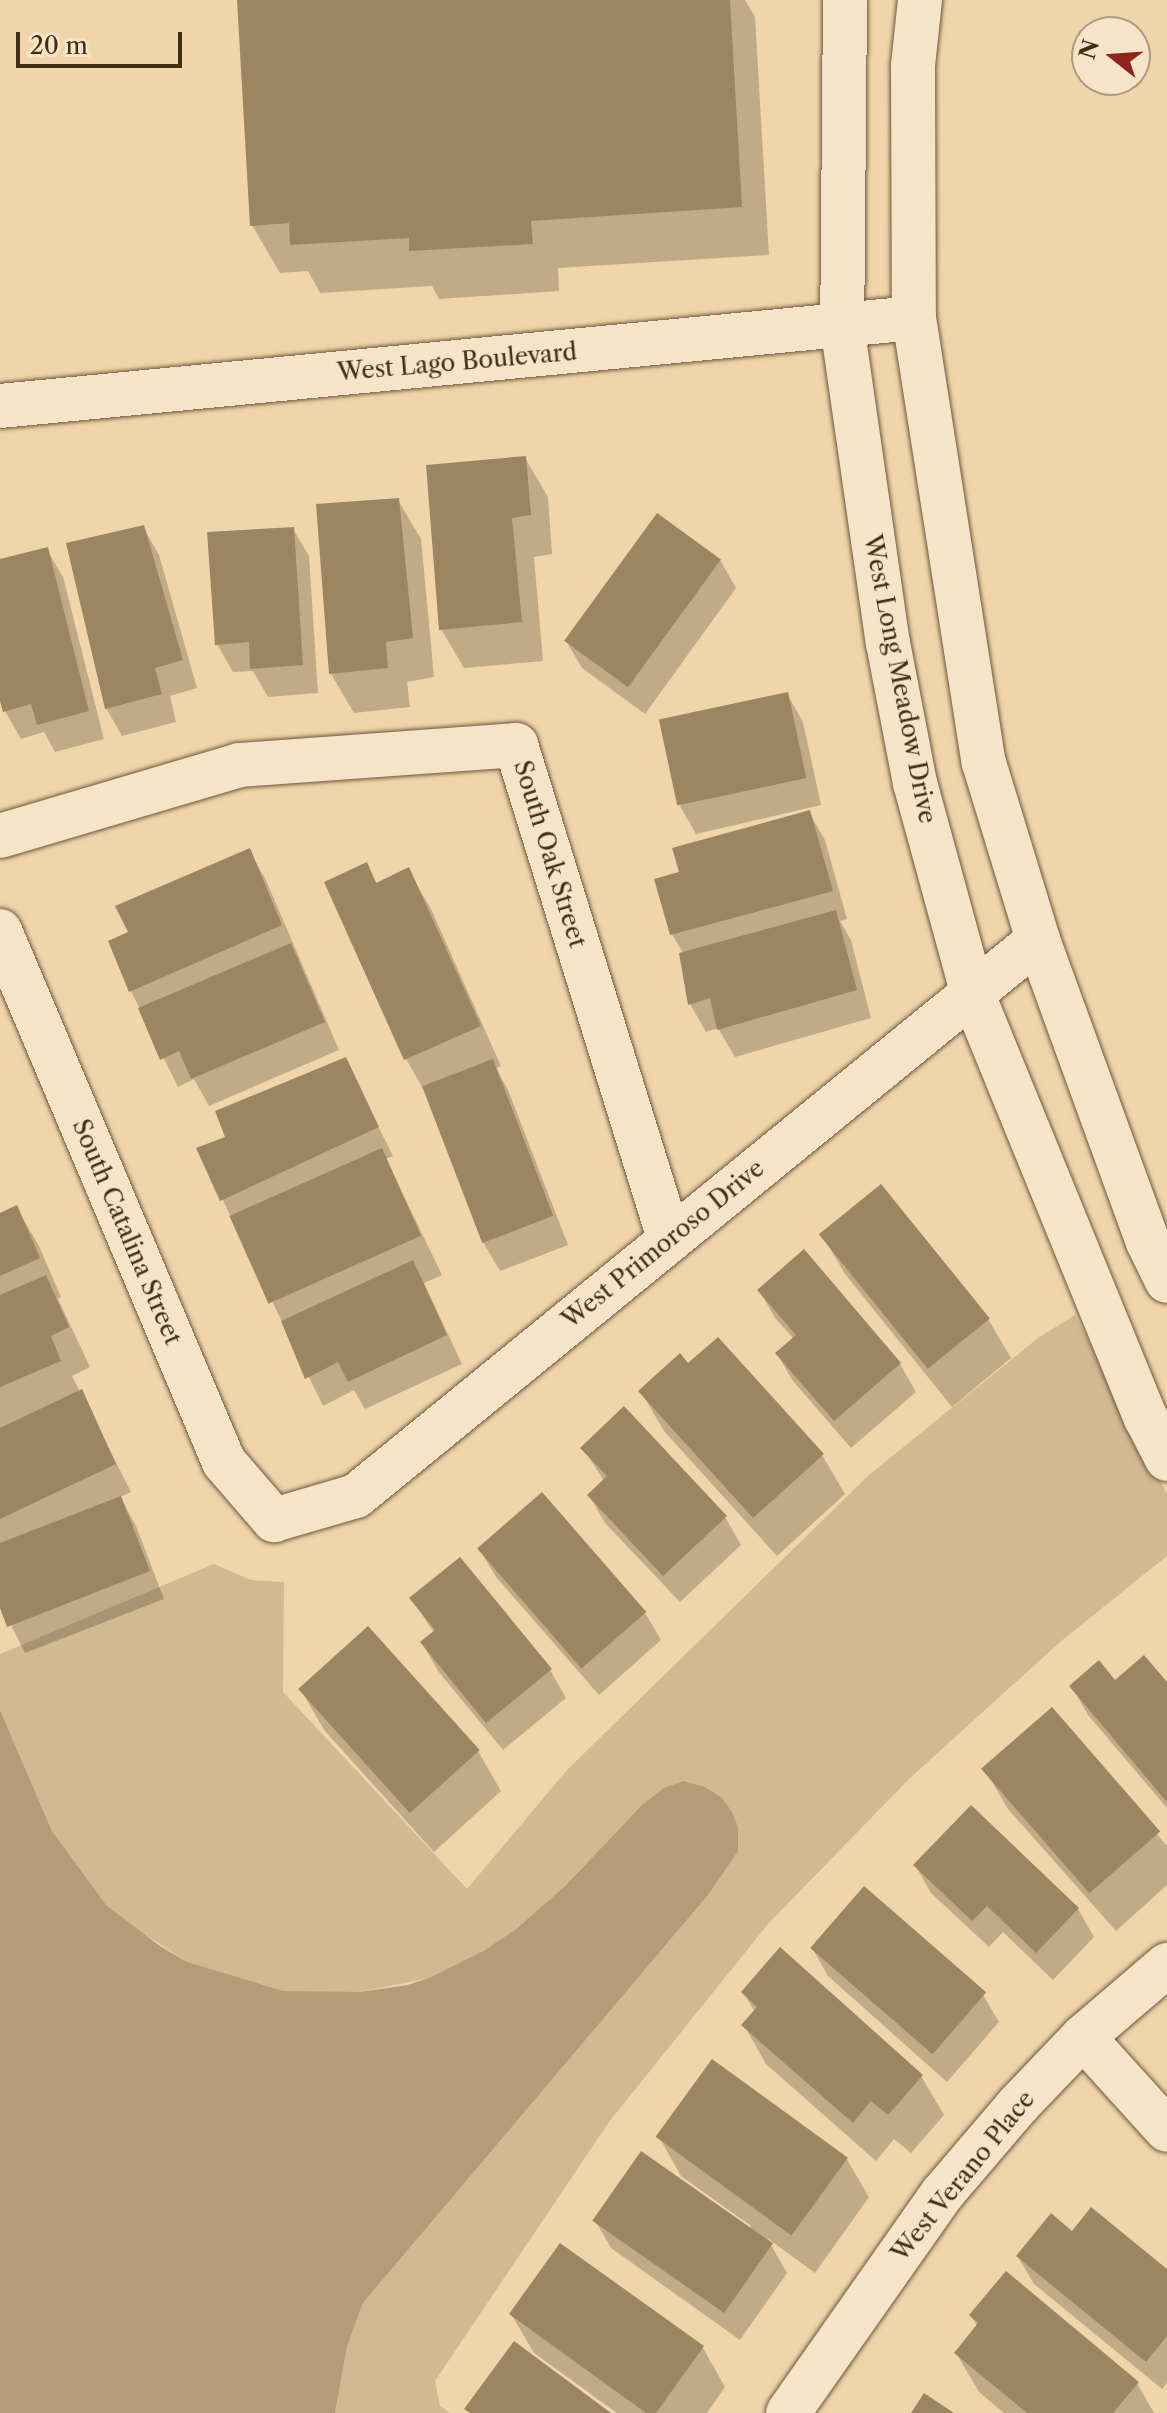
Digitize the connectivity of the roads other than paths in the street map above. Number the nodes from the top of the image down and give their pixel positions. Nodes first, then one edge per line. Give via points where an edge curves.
1 (845, 0) edge
2 (920, 0) edge
3 (914, 318) junction
4 (842, 325) junction
5 (0, 406) edge
6 (0, 836) edge
7 (0, 931) edge
8 (1038, 940) junction
9 (973, 995) junction
10 (669, 1238) junction
11 (1167, 1281) edge
12 (1167, 1459) edge
13 (274, 1520) joint
14 (1167, 1965) edge
15 (1083, 2037) junction
16 (1167, 2130) edge
17 (788, 2413) edge

1 - 4 street, West Long Meadow Drive
2 - 3 street via 913,65
3 - 4 street, West Lago Boulevard
3 - 8 street via 984,763
4 - 5 street, West Lago Boulevard
4 - 9 street, West Long Meadow Drive via 888,643 915,783
6 - 10 street, South Oak Street via 239,765 516,745
7 - 13 street, South Catalina Street via 224,1462
8 - 9 street, West Primoroso Drive
8 - 11 street
9 - 10 street, West Primoroso Drive
9 - 12 street, West Long Meadow Drive
10 - 13 street, West Primoroso Drive via 356,1496
14 - 15 street, West Verano Place
15 - 16 street
15 - 17 street, West Verano Place via 942,2194

